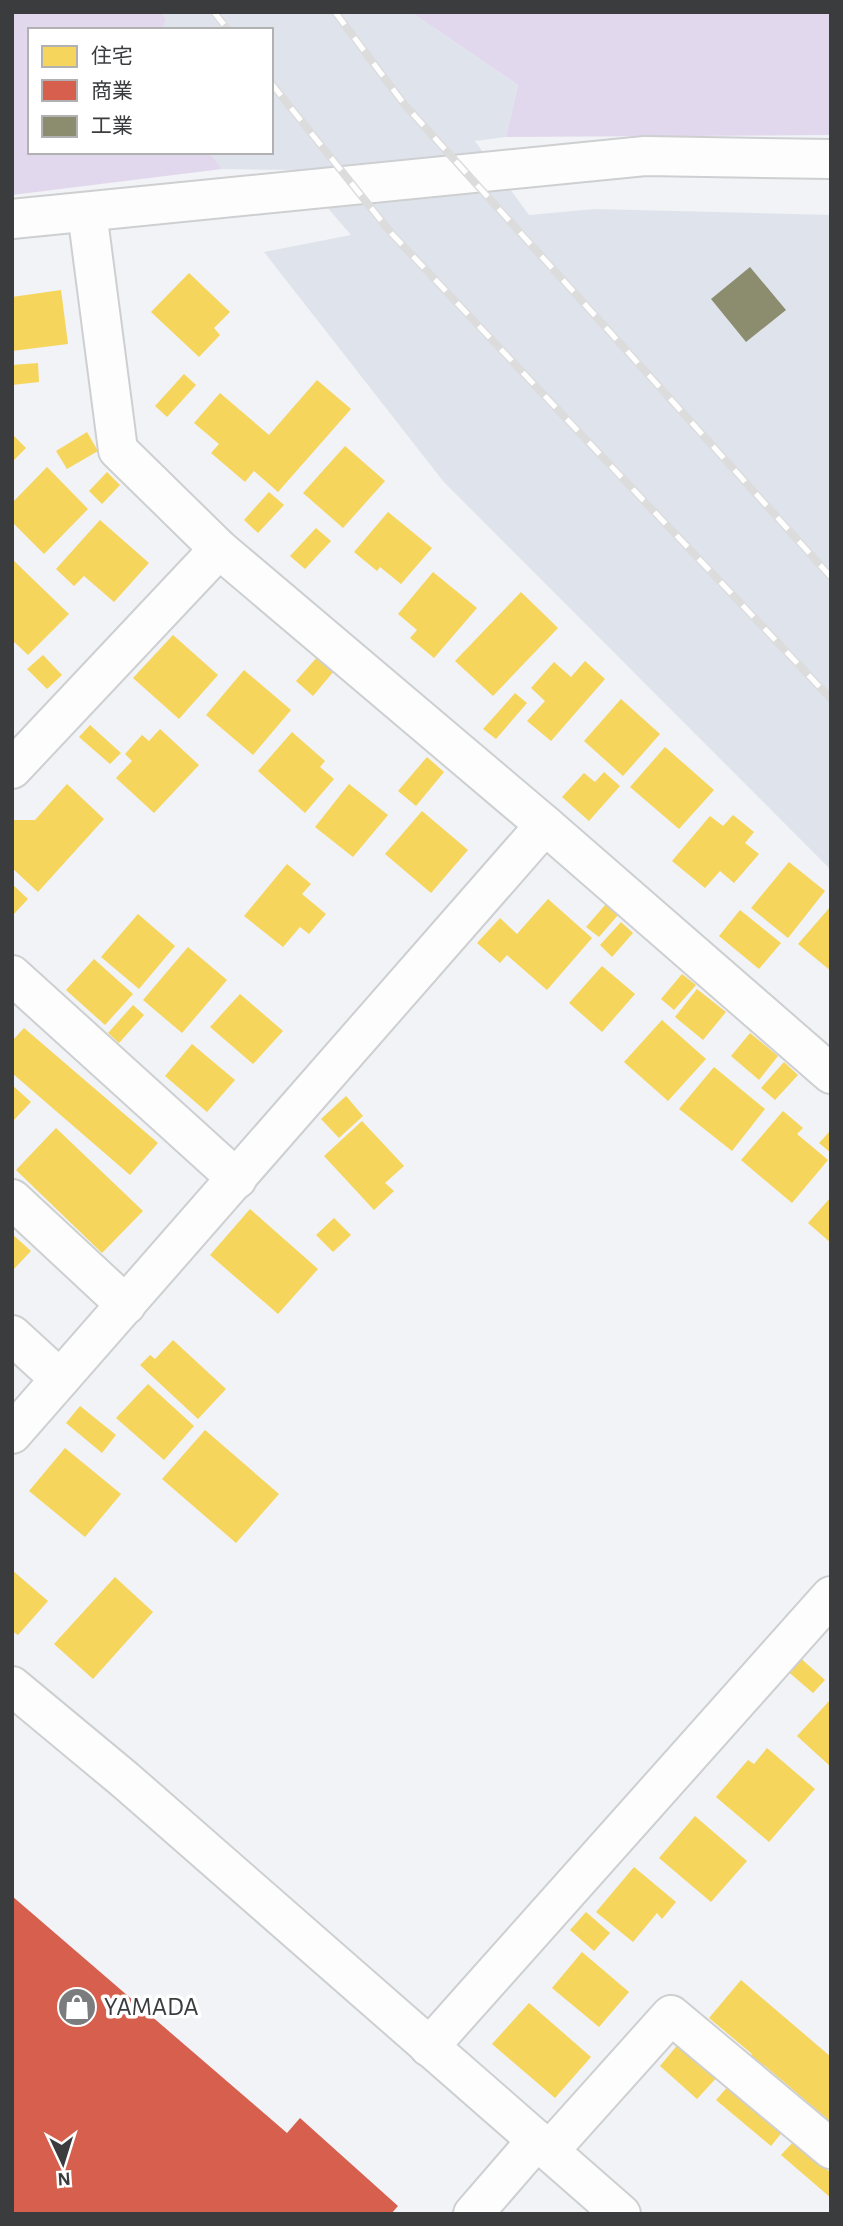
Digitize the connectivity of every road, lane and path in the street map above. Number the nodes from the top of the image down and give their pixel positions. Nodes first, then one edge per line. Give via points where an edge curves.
1 (831, 159) edge
2 (87, 212) junction
3 (12, 219) edge
4 (219, 549) junction
5 (12, 769) edge
6 (545, 825) junction
7 (12, 975) edge
8 (831, 1074) edge
9 (237, 1179) junction
10 (12, 1199) edge
11 (126, 1305) junction
12 (12, 1335) edge
13 (60, 1379) junction
14 (12, 1434) edge
15 (831, 1596) edge
16 (12, 1686) edge
17 (429, 2047) junction
18 (543, 2146) junction
19 (831, 2149) edge
20 (473, 2214) edge
21 (621, 2214) edge

1 - 2 street via 645,156
2 - 3 street
2 - 4 street via 118,450
4 - 5 street
4 - 6 street
6 - 8 street
6 - 9 street
7 - 9 street
9 - 11 street
10 - 11 street
11 - 13 street
12 - 13 street
13 - 14 street
15 - 17 street
16 - 17 street
17 - 18 street
18 - 19 street via 671,2015
18 - 20 street
18 - 21 street

